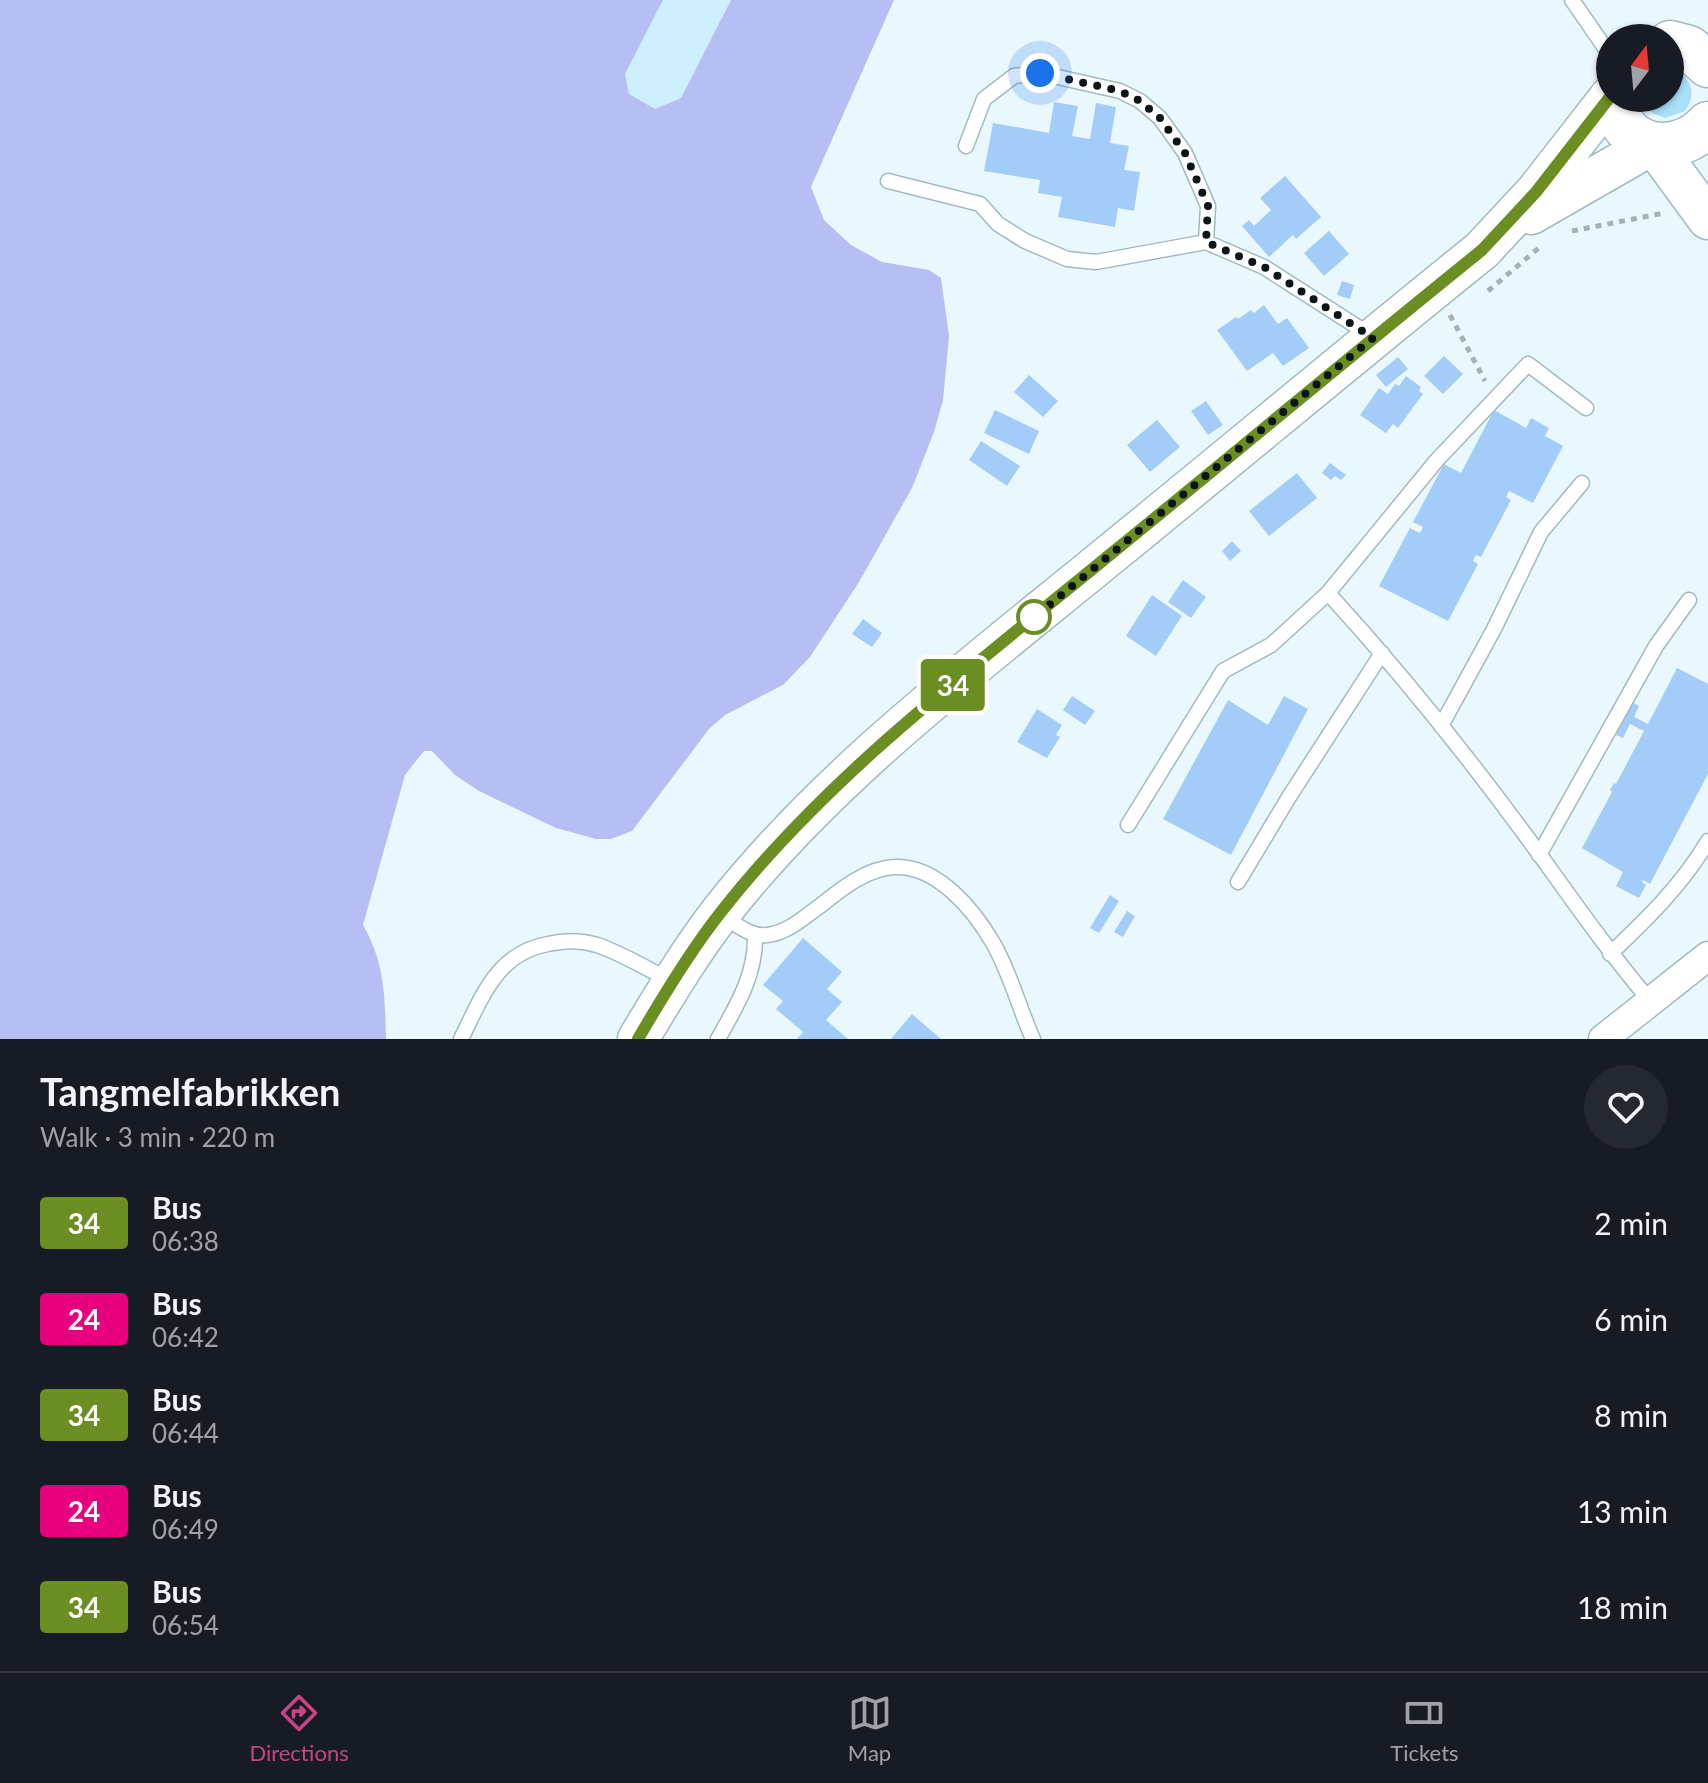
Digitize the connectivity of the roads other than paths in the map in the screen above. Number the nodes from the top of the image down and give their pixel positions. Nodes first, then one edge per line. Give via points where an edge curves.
1 (1572, 0) edge
2 (1708, 22) edge
3 (1596, 35) edge
4 (1684, 35) edge
5 (1684, 46) edge
6 (1708, 65) edge
7 (1601, 112) edge
8 (1617, 112) edge
9 (1708, 124) edge
10 (1653, 144) junction
11 (966, 146) dead end
12 (888, 181) dead end
13 (1690, 215) edge
14 (1500, 232) junction
15 (1206, 242) junction
16 (1373, 338) junction
17 (1586, 408) dead end
18 (1582, 483) dead end
19 (1328, 593) junction
20 (1689, 600) dead end
21 (1382, 653) junction
22 (1441, 726) junction
23 (1128, 825) dead end
24 (1708, 841) edge
25 (1539, 855) junction
26 (1238, 882) dead end
27 (720, 913) junction
28 (755, 935) junction
29 (1610, 954) junction
30 (1708, 956) edge
31 (673, 982) junction
32 (1651, 1002) junction
33 (461, 1039) edge
34 (638, 1039) edge
35 (718, 1039) edge
36 (1033, 1039) edge
37 (1603, 1039) edge

1 - 3 lane
2 - 4 main road
5 - 6 main road
7 - 14 street
8 - 10 main road via 1628,130
9 - 10 main road via 1685,142
10 - 13 street
10 - 14 street
11 - 15 lane via 984,99 1014,76 1040,73 1120,91 1160,118 1185,153 1208,206
12 - 15 lane via 980,204 998,224 1067,259 1096,262
14 - 16 street
15 - 16 lane via 1264,267
16 - 27 street via 913,719 802,820
17 - 19 lane via 1528,364 1437,460
18 - 22 lane via 1541,532
19 - 21 lane
19 - 23 lane via 1271,645 1223,671
20 - 25 lane via 1656,646
21 - 22 lane
21 - 26 lane
22 - 25 lane
24 - 29 lane via 1651,915
25 - 29 lane
27 - 28 lane
27 - 31 street
28 - 35 lane via 749,981
28 - 36 lane via 768,936 799,922 857,879 894,867 914,868 954,894 993,943
29 - 32 lane
30 - 32 street
31 - 33 lane via 597,945 569,940 535,946 517,954 489,986
31 - 34 street
32 - 37 street

